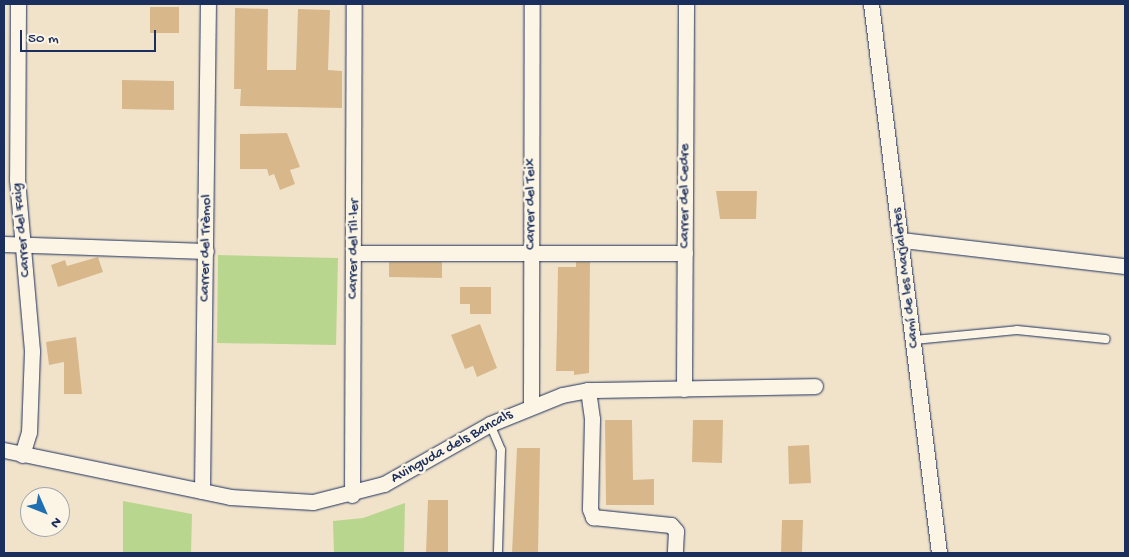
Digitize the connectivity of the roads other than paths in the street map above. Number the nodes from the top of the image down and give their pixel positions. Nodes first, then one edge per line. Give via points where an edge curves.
1 (18, 4) edge
2 (208, 4) edge
3 (354, 4) edge
4 (532, 4) edge
5 (686, 4) edge
6 (871, 4) edge
7 (902, 240) junction
8 (4, 244) edge
9 (23, 244) junction
10 (206, 251) junction
11 (354, 253) junction
12 (531, 253) junction
13 (685, 253) junction
14 (1125, 266) edge
15 (1106, 339) dead end
16 (914, 340) junction
17 (815, 386) dead end
18 (684, 389) junction
19 (588, 390) junction
20 (531, 404) junction
21 (490, 424) junction
22 (4, 450) edge
23 (22, 455) junction
24 (202, 491) junction
25 (352, 495) junction
26 (498, 553) edge
27 (675, 553) edge
28 (939, 553) edge

1 - 9 street, Carrer del Faig via 17,179
2 - 10 street, Carrer del Trèmol
3 - 11 street, Carrer del Til·ler
4 - 12 street, Carrer del Teix
5 - 13 street, Carrer del Cedre
6 - 7 street, Camí de les Marjaletes
7 - 14 street
7 - 16 street, Camí de les Marjaletes
8 - 9 street
9 - 10 street
9 - 23 street, Carrer del Faig via 32,377 29,436
10 - 24 street, Carrer del Trèmol
11 - 12 street
11 - 25 street, Carrer del Til·ler
12 - 13 street
12 - 20 street, Carrer del Teix
13 - 18 street, Carrer del Cedre
15 - 16 lane via 1018,330
16 - 28 street, Camí de les Marjaletes
17 - 18 street, Avinguda dels Bancals
18 - 19 street, Avinguda dels Bancals
19 - 20 street, Avinguda dels Bancals
19 - 27 street via 592,418 590,509 593,517 671,525 676,531
20 - 21 street, Avinguda dels Bancals
21 - 25 street, Avinguda dels Bancals via 404,475
21 - 26 lane via 501,450
22 - 23 street, Avinguda dels Bancals
23 - 24 street, Avinguda dels Bancals
24 - 25 street, Avinguda dels Bancals via 281,503

